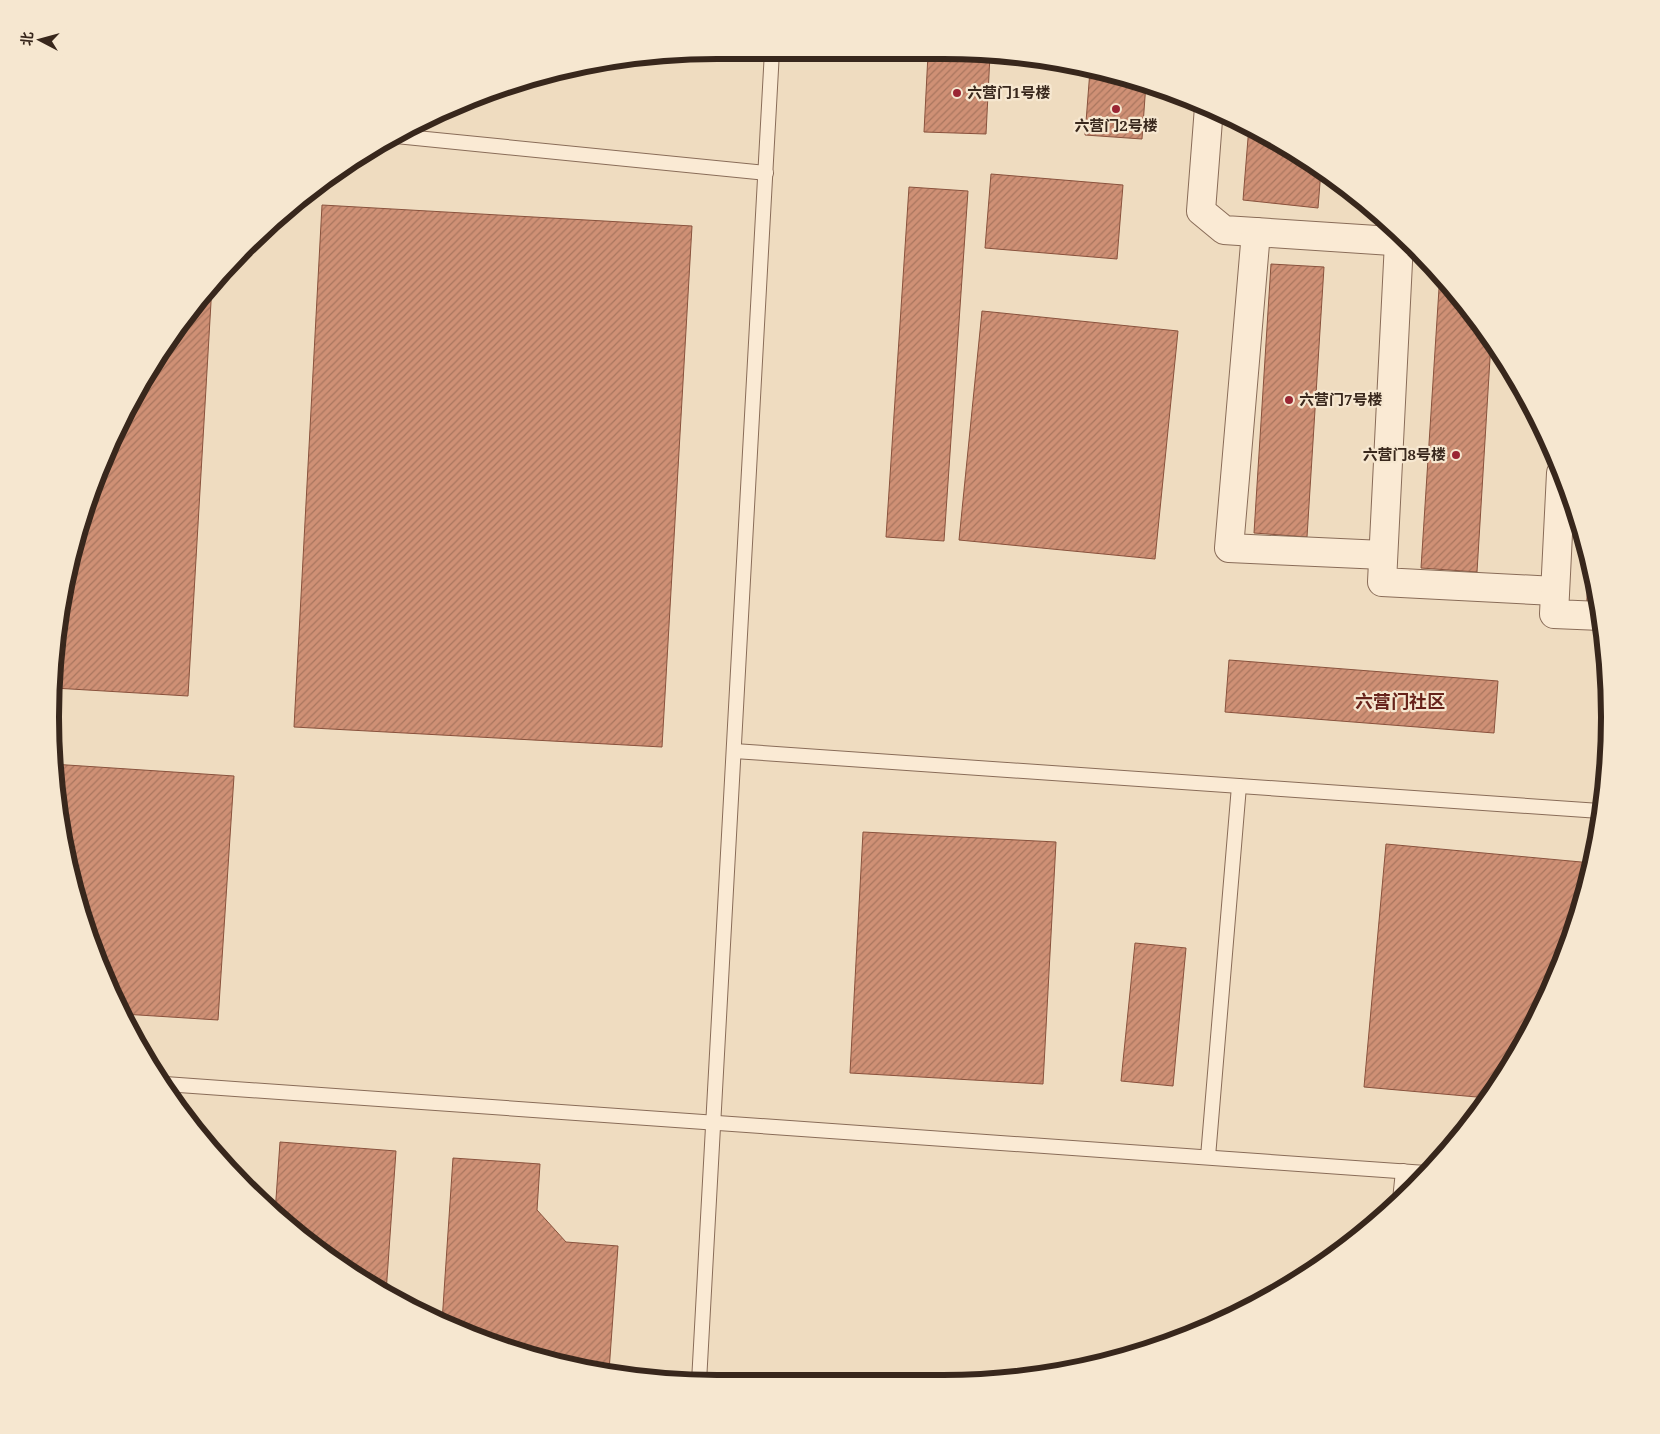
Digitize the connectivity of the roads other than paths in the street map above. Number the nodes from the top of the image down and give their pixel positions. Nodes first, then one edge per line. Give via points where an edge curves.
1 (772, 59) edge
2 (1209, 116) edge
3 (407, 137) edge
4 (766, 173) junction
5 (1256, 232) junction
6 (1397, 242) edge
7 (1403, 247) edge
8 (1560, 489) edge
9 (1383, 555) junction
10 (1555, 591) junction
11 (1593, 616) edge
12 (734, 751) junction
13 (1239, 786) junction
14 (1595, 811) edge
15 (171, 1084) edge
16 (713, 1121) junction
17 (1208, 1157) junction
18 (1403, 1171) junction
19 (1417, 1172) edge
20 (1401, 1189) edge
21 (698, 1375) edge

1 - 4 lane
2 - 5 street via 1202,211 1224,230
3 - 4 lane
4 - 12 lane
5 - 6 street
5 - 9 street via 1229,548
7 - 9 street
8 - 10 street
9 - 10 street via 1382,582
10 - 11 street via 1554,614
12 - 13 lane
12 - 16 lane
13 - 14 lane
13 - 17 lane
15 - 16 lane
16 - 17 lane
16 - 21 lane
17 - 18 lane
18 - 19 lane
18 - 20 lane

